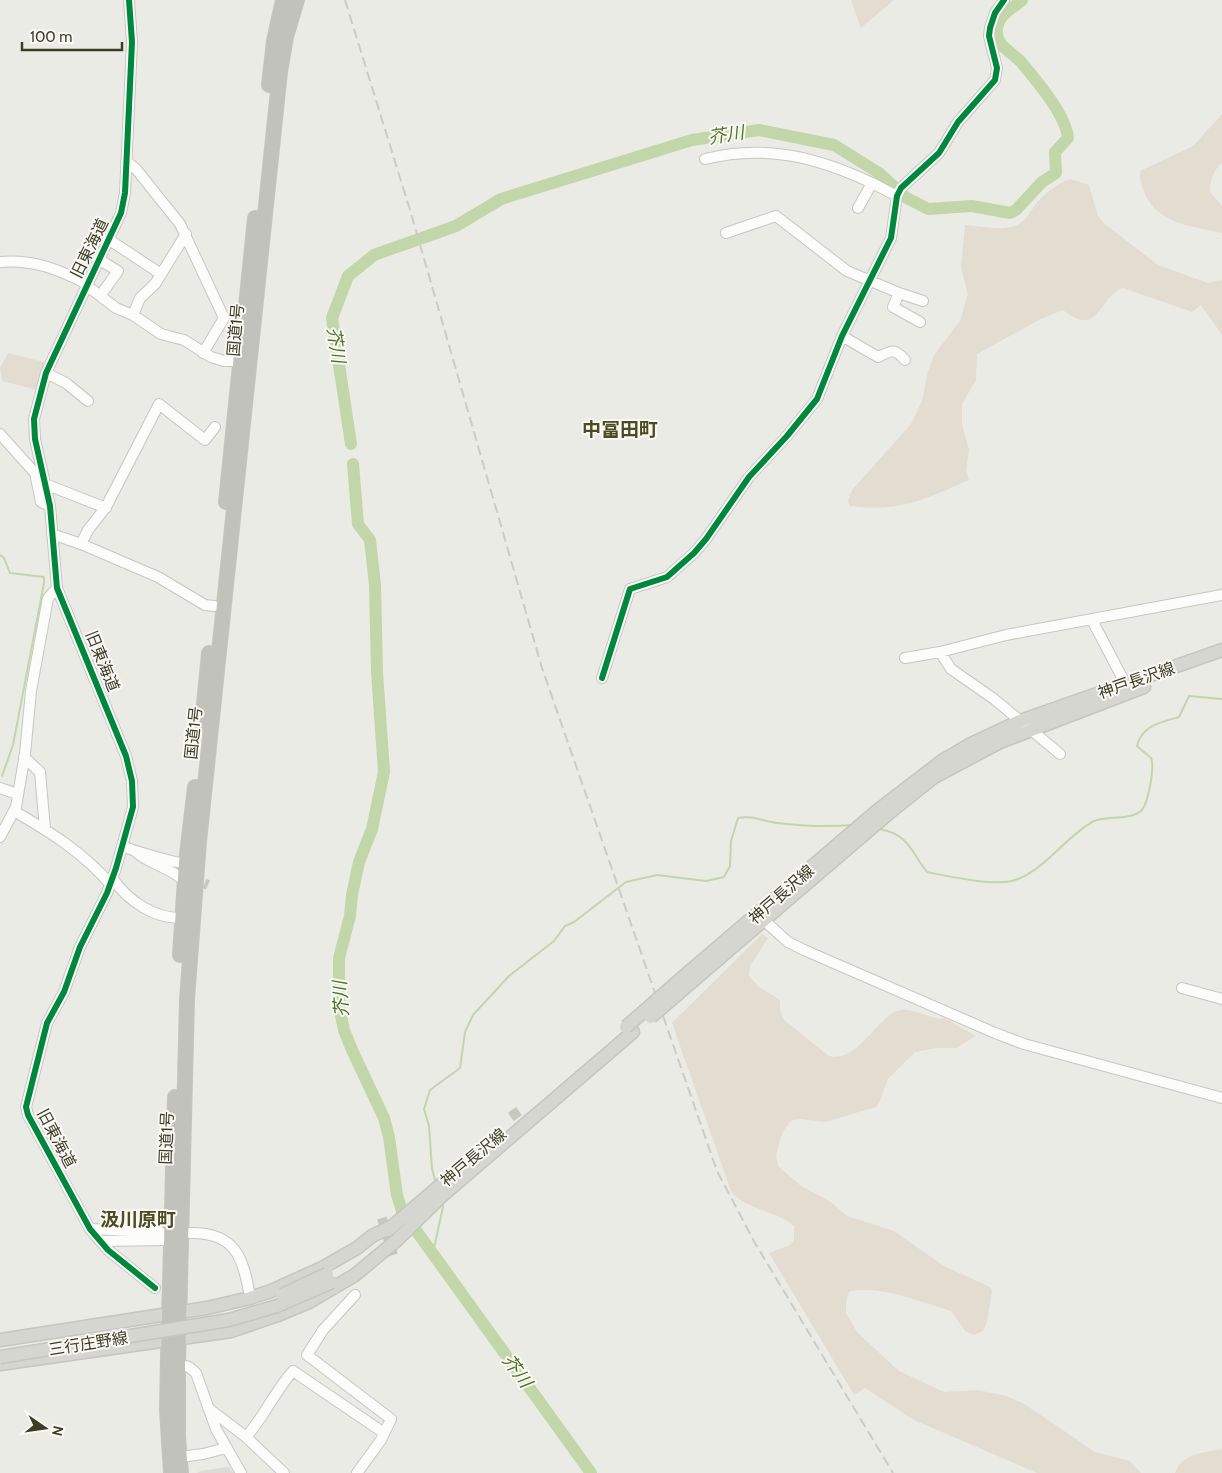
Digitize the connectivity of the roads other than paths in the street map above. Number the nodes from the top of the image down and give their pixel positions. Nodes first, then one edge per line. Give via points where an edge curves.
1 (129, 0) edge
2 (283, 0) edge
3 (296, 0) edge
4 (1004, 0) edge
5 (705, 159) dead end
6 (126, 161) junction
7 (872, 183) junction
8 (899, 193) junction
9 (858, 208) dead end
10 (726, 233) dead end
11 (186, 234) junction
12 (108, 238) junction
13 (98, 259) junction
14 (0, 262) edge
15 (161, 274) junction
16 (870, 280) junction
17 (86, 284) junction
18 (899, 293) junction
19 (100, 296) junction
20 (922, 301) dead end
21 (133, 315) junction
22 (920, 322) dead end
23 (842, 336) junction
24 (203, 352) junction
25 (905, 360) dead end
26 (239, 362) junction
27 (46, 374) junction
28 (88, 401) dead end
29 (215, 427) dead end
30 (0, 434) edge
31 (45, 484) junction
32 (50, 506) junction
33 (106, 508) junction
34 (52, 534) junction
35 (81, 544) junction
36 (57, 588) junction
37 (1222, 595) edge
38 (214, 606) junction
39 (1092, 620) junction
40 (1222, 650) edge
41 (940, 652) junction
42 (905, 658) dead end
43 (1222, 659) edge
44 (602, 678) dead end
45 (1126, 685) junction
46 (1020, 721) junction
47 (1031, 729) junction
48 (1060, 754) dead end
49 (24, 757) junction
50 (0, 788) edge
51 (908, 791) junction
52 (17, 794) junction
53 (14, 811) junction
54 (46, 829) junction
55 (0, 837) edge
56 (122, 846) junction
57 (134, 850) junction
58 (186, 863) junction
59 (166, 865) dead end
60 (112, 882) junction
61 (185, 882) junction
62 (182, 918) junction
63 (760, 918) junction
64 (1182, 988) dead end
65 (1222, 999) edge
66 (1222, 1098) edge
67 (90, 1228) junction
68 (190, 1233) dead end
69 (165, 1236) junction
70 (100, 1241) junction
71 (329, 1278) junction
72 (155, 1288) dead end
73 (355, 1295) dead end
74 (250, 1298) junction
75 (174, 1325) junction
76 (0, 1340) edge
77 (0, 1348) edge
78 (0, 1357) edge
79 (0, 1364) edge
80 (178, 1364) junction
81 (208, 1408) junction
82 (384, 1433) junction
83 (246, 1437) junction
84 (226, 1448) junction
85 (180, 1457) junction
86 (171, 1473) edge
87 (181, 1473) edge
88 (241, 1473) edge
89 (284, 1473) edge
90 (357, 1473) edge

1 - 6 street, 旧東海道 via 132,42
2 - 26 highway, 国道1号 via 272,58
3 - 75 highway, 国道1号 via 279,81 199,842 187,999
4 - 8 street via 995,13 989,36 996,68 995,80 958,122 939,153
5 - 7 street via 728,153 780,154 835,166
6 - 11 street via 160,196
6 - 12 street, 旧東海道 via 121,213
7 - 8 street
7 - 9 street
8 - 16 street via 891,238
10 - 16 street via 776,216 847,271
11 - 15 street
11 - 24 street via 224,318
12 - 13 street, 旧東海道
12 - 15 street
13 - 17 street, 旧東海道
13 - 19 street via 118,271
14 - 17 street via 26,261 52,268
15 - 21 street via 140,298
16 - 18 street
16 - 23 street
17 - 19 street
17 - 27 street, 旧東海道
18 - 20 street
18 - 22 street via 893,307
19 - 21 street
21 - 24 street via 161,334 184,340
23 - 25 street via 878,356 897,350
23 - 44 street via 813,404 749,477 706,539 667,577 630,589
24 - 26 street via 224,361
26 - 38 highway, 国道1号
27 - 28 street via 66,383
27 - 31 street, 旧東海道 via 34,420
29 - 33 street via 205,440 159,404
30 - 32 street via 35,472 41,502
31 - 32 street, 旧東海道
31 - 33 street
32 - 34 street, 旧東海道
33 - 35 street
34 - 35 street
34 - 36 street, 旧東海道
35 - 38 street
36 - 49 street via 48,598 31,691
36 - 56 street, 旧東海道 via 129,766 133,807
37 - 39 street
38 - 58 highway, 国道1号
39 - 41 street via 992,637
39 - 45 street
40 - 45 main road, 神戸長沢線
41 - 42 street
41 - 46 street via 951,670
43 - 47 main road, 神戸長沢線
45 - 46 main road, 神戸長沢線
46 - 47 street
46 - 51 main road, 神戸長沢線 via 942,761
47 - 48 street
47 - 51 main road, 神戸長沢線 via 977,753
49 - 52 street
49 - 54 street via 40,772
50 - 52 street
51 - 63 main road, 神戸長沢線
52 - 53 street
53 - 54 street
53 - 55 street
54 - 60 street
56 - 57 street
56 - 60 street, 旧東海道
57 - 58 street via 176,864
57 - 59 street
57 - 61 street via 144,860
58 - 61 highway, 国道1号
60 - 62 street via 135,902 163,915
60 - 67 street, 旧東海道 via 47,1023 26,1107
61 - 62 highway, 国道1号
62 - 69 highway, 国道1号
63 - 66 street via 788,942 804,950 1013,1040
63 - 71 main road, 神戸長沢線, bridge via 395,1233 350,1270
64 - 65 street
67 - 69 street
67 - 70 street, 旧東海道
68 - 74 street via 215,1237 238,1253 246,1271
69 - 70 street
69 - 75 highway, 国道1号
70 - 72 street, 旧東海道
71 - 74 main road, 神戸長沢線
71 - 75 main road, 神戸長沢線, bridge via 303,1296 252,1314
71 - 75 main road, 神戸長沢線 via 278,1315 230,1330
73 - 82 street via 323,1330 307,1355 391,1419
74 - 75 main road, 神戸長沢線 via 207,1308
75 - 76 main road, 三行庄野線
75 - 77 main road, 三行庄野線
75 - 78 main road, 三行庄野線, bridge
75 - 79 main road, 三行庄野線
75 - 80 highway, 国道1号
75 - 86 highway, 国道1号 via 167,1410
80 - 81 street via 189,1366 196,1373
80 - 85 highway, 国道1号
81 - 83 street
81 - 84 street
82 - 83 street via 293,1371
82 - 90 street
83 - 89 street
84 - 85 street
84 - 88 street
85 - 87 highway, 国道1号

